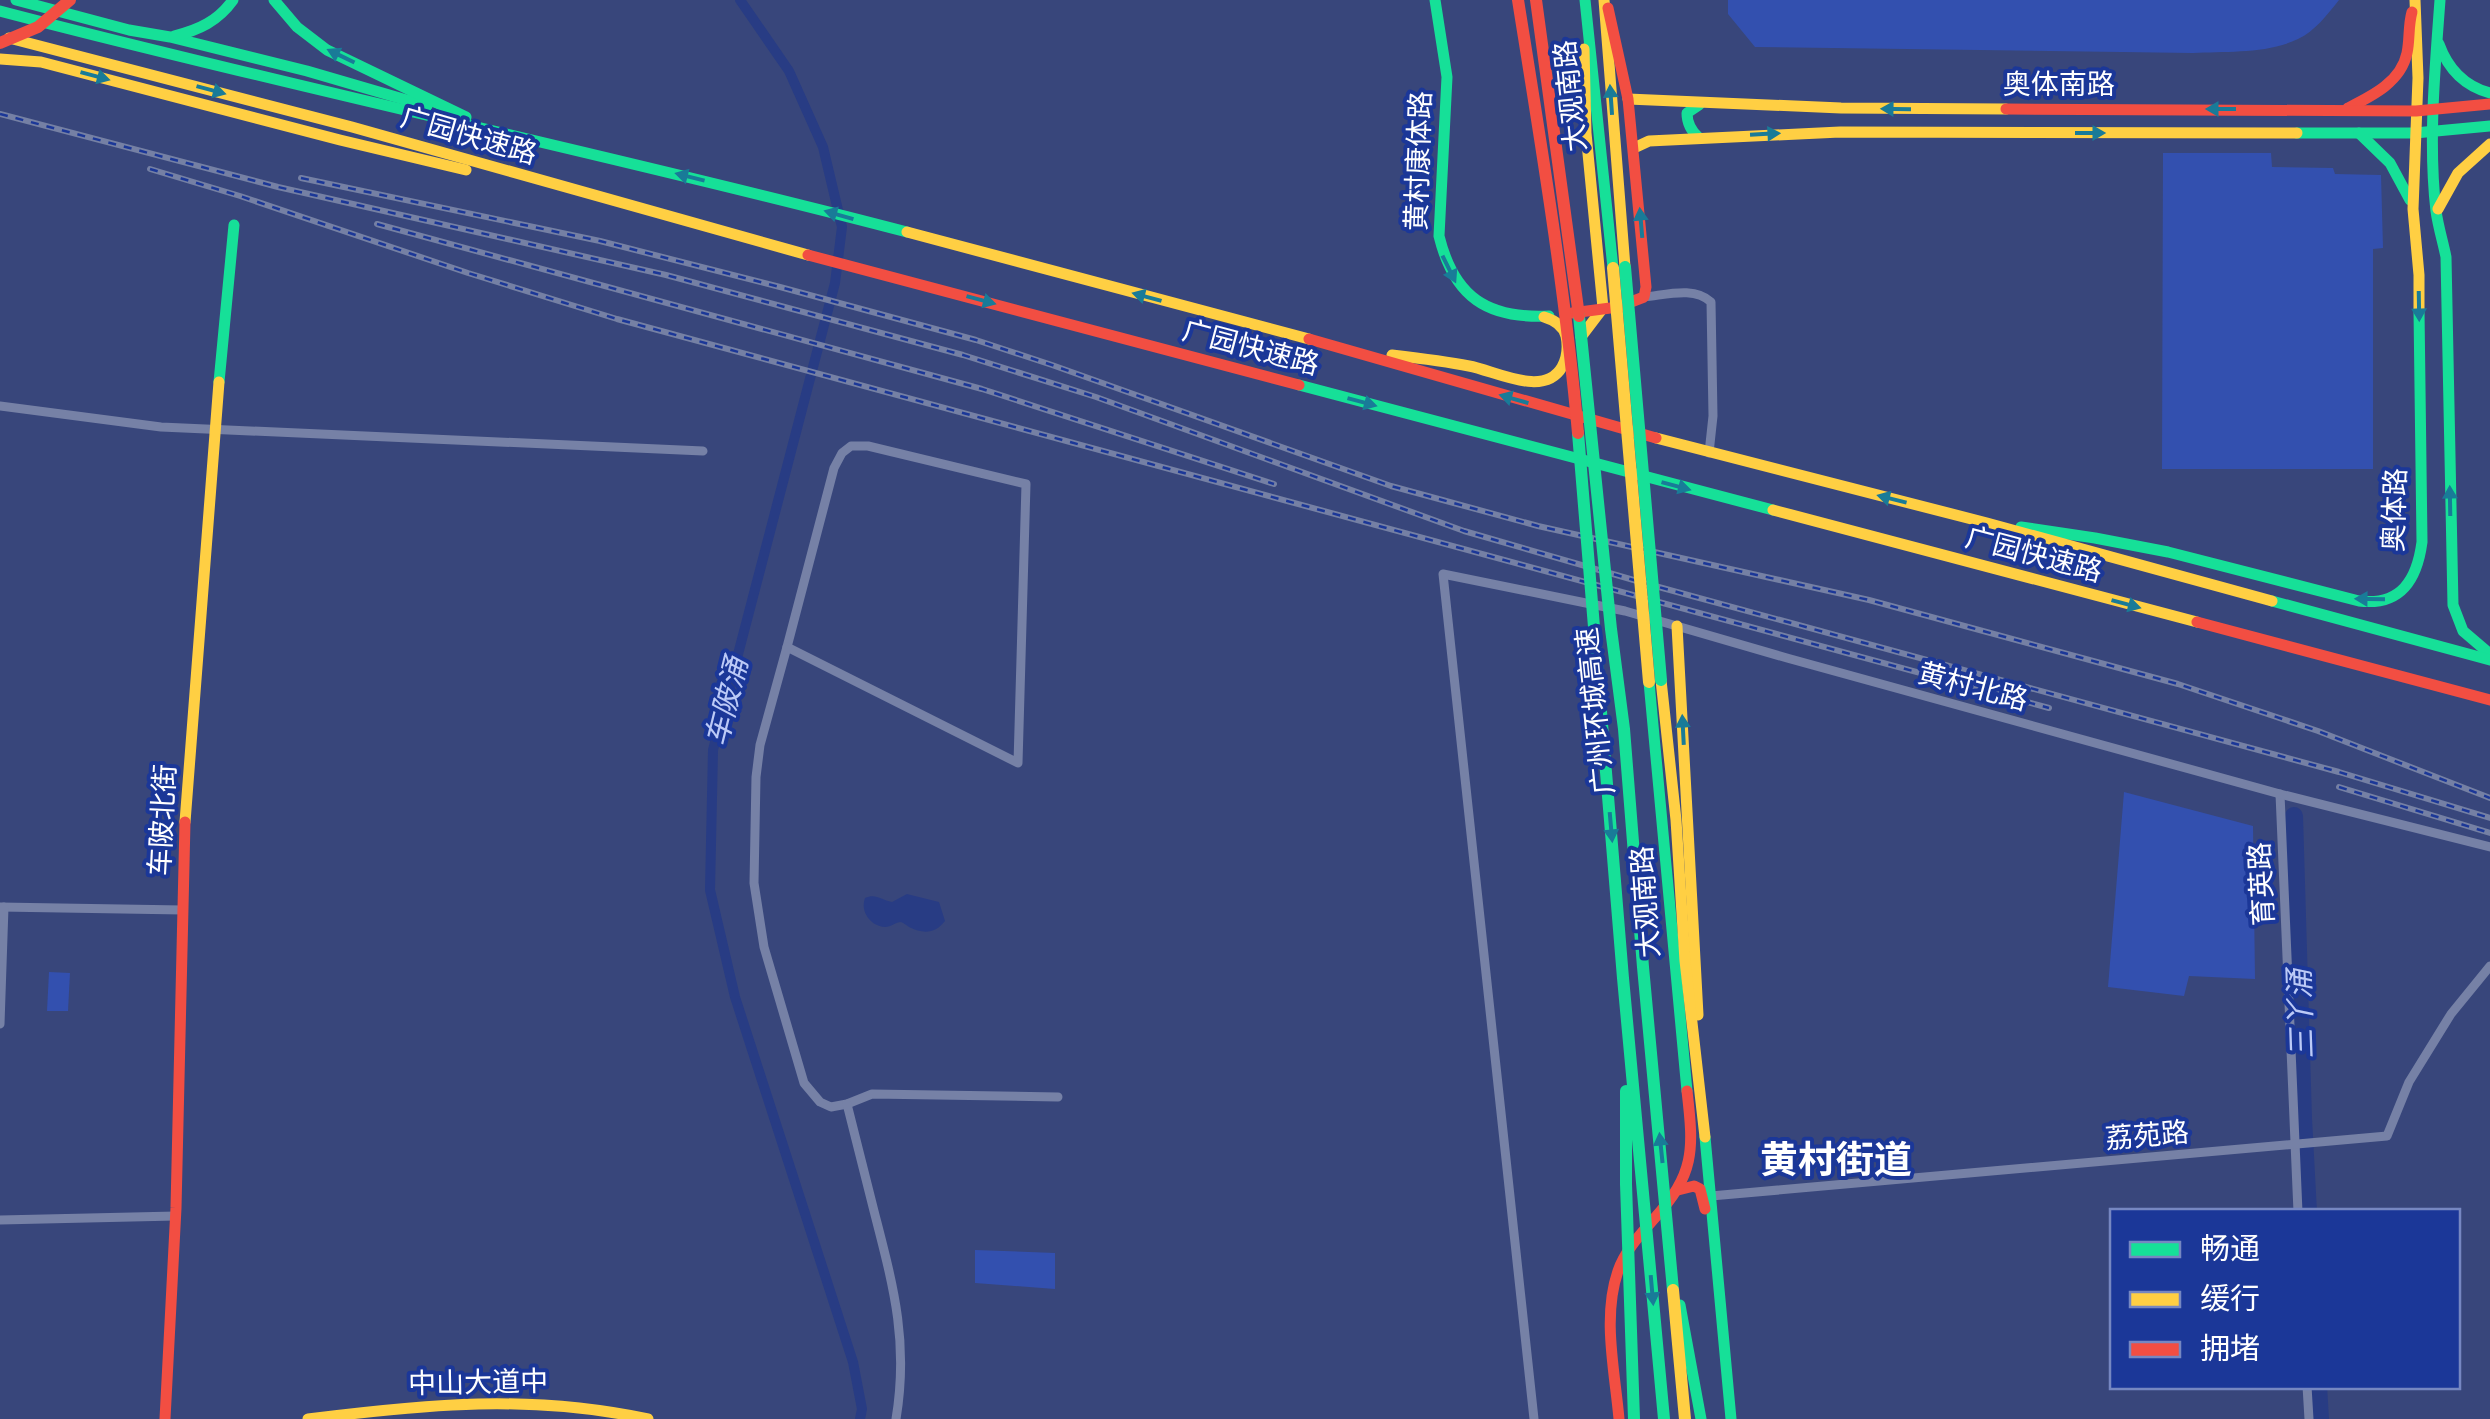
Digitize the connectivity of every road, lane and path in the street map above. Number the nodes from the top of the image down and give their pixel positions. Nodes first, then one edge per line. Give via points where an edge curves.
1 (16, 0) edge
2 (70, 0) edge
3 (233, 0) edge
4 (274, 0) edge
5 (1435, 0) edge
6 (1510, 0) edge
7 (1518, 0) edge
8 (1539, 0) edge
9 (1585, 0) edge
10 (1605, 0) edge
11 (2440, 0) edge
12 (2415, 2) edge
13 (0, 11) edge
14 (2436, 34) junction
15 (0, 35) edge
16 (127, 37) junction
17 (170, 37) junction
18 (0, 43) edge
19 (0, 58) edge
20 (2490, 92) edge
21 (1628, 99) junction
22 (1703, 103) junction
23 (2490, 104) edge
24 (2318, 110) junction
25 (2344, 110) junction
26 (2434, 110) junction
27 (2416, 111) junction
28 (2490, 126) edge
29 (492, 130) junction
30 (2434, 132) junction
31 (2315, 133) junction
32 (2359, 133) junction
33 (2415, 133) junction
34 (1699, 138) junction
35 (2490, 144) edge
36 (1634, 148) junction
37 (588, 195) junction
38 (2413, 209) junction
39 (2436, 213) junction
40 (234, 225) dead end
41 (1619, 267) junction
42 (1644, 297) junction
43 (1603, 308) junction
44 (1544, 317) junction
45 (2448, 342) junction
46 (2420, 343) junction
47 (1343, 348) junction
48 (1569, 348) junction
49 (0, 406) edge
50 (215, 429) junction
51 (703, 450) dead end
52 (1709, 453) junction
53 (1987, 523) junction
54 (1678, 626) junction
55 (787, 646) junction
56 (2490, 657) edge
57 (1655, 681) junction
58 (2490, 700) edge
59 (2280, 794) junction
60 (2490, 847) edge
61 (2, 908) edge
62 (183, 910) junction
63 (2490, 966) edge
64 (1627, 1022) junction
65 (0, 1024) edge
66 (1692, 1036) junction
67 (1058, 1097) dead end
68 (847, 1104) junction
69 (2294, 1144) junction
70 (1678, 1190) junction
71 (1711, 1196) junction
72 (2298, 1209) edge
73 (176, 1216) junction
74 (0, 1220) edge
75 (1667, 1238) junction
76 (1719, 1285) junction
77 (2307, 1389) edge
78 (165, 1419) edge
79 (308, 1419) edge
80 (648, 1419) edge
81 (896, 1419) edge
82 (1534, 1419) edge
83 (1619, 1419) edge
84 (1634, 1419) edge
85 (1664, 1419) edge
86 (1685, 1419) edge
87 (1701, 1419) edge
88 (1731, 1419) edge
89 (2309, 1419) edge

1 - 16 main road
2 - 18 main road, bridge via 42,26
3 - 17 main road via 217,19
29 -> 4 main road via 327,50
5 -> 44 main road, 黄村康体路 via 1447,77 1441,252 1455,283 1480,304
6 - 48 main road, bridge
7 - 48 main road, 广州环城高速, bridge
75 -> 8 main road, 广州环城高速, bridge via 1624,729
9 - 41 main road, 大观南路
9 - 43 main road via 1586,134
10 - 21 main road
41 -> 10 main road, 大观南路
11 - 14 main road, 奥体路
12 - 25 main road via 2396,76
12 - 27 main road, 奥体路
13 - 16 main road, 广园快速路
14 - 20 main road via 2452,71
14 - 26 main road, 奥体路
15 -> 37 main road, 广园快速路
16 - 17 main road
16 - 29 main road, 广园快速路
17 - 29 main road via 376,89
19 -> 37 main road via 41,62 421,160
21 - 22 main road, 奥体南路
21 - 36 main road
24 -> 22 main road, 奥体南路
22 - 34 main road via 1686,119
23 - 26 main road, 奥体南路
24 - 25 main road, 奥体南路
24 - 31 main road via 2324,122
25 - 27 main road, 奥体南路
26 - 27 main road, 奥体南路
26 - 30 main road, 奥体路
27 - 33 main road, 奥体路
28 - 30 main road, 奥体南路
47 -> 29 main road, 广园快速路
30 - 33 main road, 奥体南路
30 - 39 main road, 奥体路
31 - 32 main road, 奥体南路
34 -> 31 main road, 奥体南路
32 - 33 main road, 奥体南路
32 - 38 main road via 2400,174
33 - 38 main road, 奥体路
34 - 36 main road, 奥体南路
35 - 39 main road via 2454,176
42 -> 36 main road
37 -> 58 main road, 广园快速路
38 -> 46 main road, 奥体路
39 - 45 main road, 奥体路 via 2446,257
40 - 50 main road, 车陂北街
41 - 57 main road, 大观南路, bridge
42 - 43 main road, 黄村康体路
42 - 52 street via 1693,292 1711,302
43 - 44 main road, 黄村康体路
43 - 48 main road
44 - 48 main road via 1563,328
45 - 46 main road via 2435,333
56 -> 45 main road, 奥体路 via 2463,631 2453,605
46 -> 53 main road, 奥体路 via 2422,549 2408,585 2385,600 2352,599 2124,542
47 - 48 main road via 1537,382 1556,374
52 -> 47 main road, 广园快速路
48 -> 64 main road, 广州环城高速, bridge
49 - 50 street
50 - 51 street
50 - 62 main road, 车陂北街
53 -> 52 main road, 广园快速路
53 - 56 main road, 广园快速路
54 - 59 street, 黄村北路
66 -> 54 main road via 1698,1023
54 - 82 street, 黄村北路 via 1443,574
55 - 55 street via 834,468 850,446 1026,484 1018,763
55 - 68 street via 760,745 754,882 764,947 804,1083 820,1102
57 - 66 main road, 大观南路 via 1676,820
57 - 70 main road, 大观南路 via 1691,1131
59 - 60 street, 黄村北路
59 - 69 street, 育英路
61 - 62 street
61 - 65 street
62 - 73 main road, 车陂北街
63 - 69 street, 荔苑路 via 2409,1082 2387,1136
64 - 84 main road, bridge
64 -> 85 main road, 广州环城高速, bridge
66 - 71 main road, 大观南路
67 - 68 street via 872,1094
68 - 81 street via 896,1298
69 - 71 street, 荔苑路
69 - 72 street, 育英路
70 - 76 main road via 1694,1186 1702,1194
70 - 83 main road, 大观南路 via 1616,1273
71 - 76 main road, 大观南路
73 - 74 street
73 - 78 main road, 车陂北街
75 - 86 main road, 广州环城高速, bridge
75 - 87 main road, bridge
76 - 88 main road, 大观南路
77 - 89 street
79 - 80 main road, 中山大道中 via 511,1402

